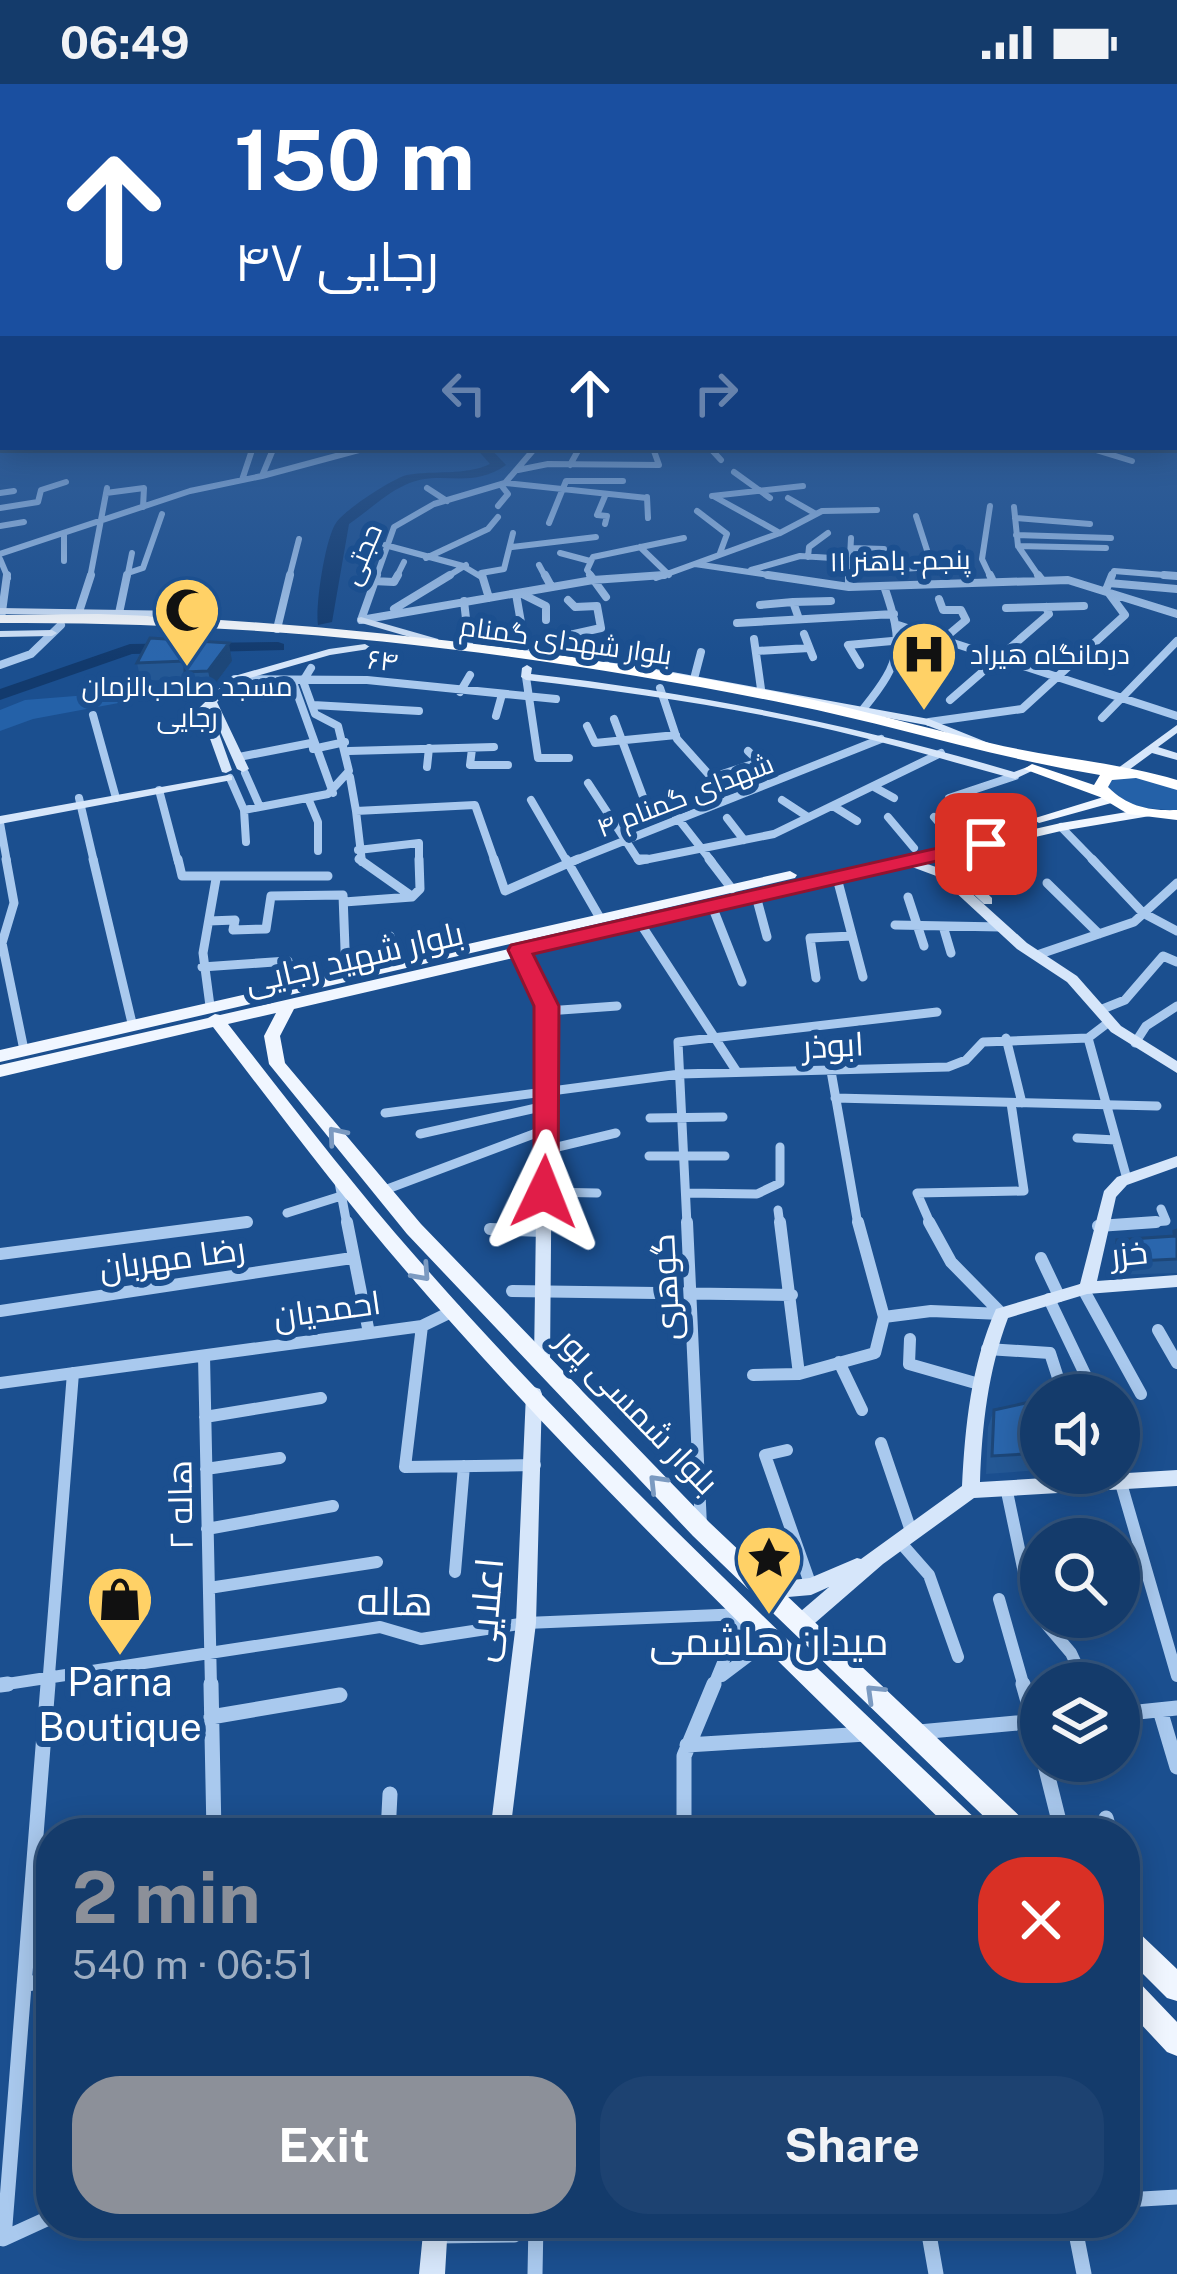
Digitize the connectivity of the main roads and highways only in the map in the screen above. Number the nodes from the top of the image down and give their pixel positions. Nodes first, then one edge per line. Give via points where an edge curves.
1 (1, 620) edge
2 (69, 622) junction
3 (1054, 769) junction
4 (1117, 772) junction
5 (1177, 785) edge
6 (1106, 796) junction
7 (1076, 809) junction
8 (1145, 813) junction
9 (1173, 816) edge
10 (1091, 821) junction
11 (950, 846) junction
12 (911, 854) junction
13 (289, 1003) junction
14 (212, 1012) junction
15 (272, 1036) junction
16 (239, 1050) junction
17 (0, 1056) edge
18 (0, 1071) edge
19 (802, 1622) junction
20 (771, 1639) junction
21 (839, 1659) junction
22 (819, 1685) junction
23 (957, 1818) edge
24 (1003, 1818) edge
25 (1140, 1951) edge
26 (1174, 1982) edge
27 (1140, 2004) edge
28 (1177, 2042) edge

1 - 2 highway, بلوار شهدای گمنام
2 - 3 highway, بلوار شهدای گمنام via 365,647 805,706 1023,772
2 - 3 highway, بلوار شهدای گمنام via 120,614 493,650 822,707
3 - 4 highway, بلوار شهدای گمنام
3 - 6 highway, بلوار شهدای گمنام
4 - 5 highway, بلوار شهدای گمنام
4 - 6 highway via 1101,780
6 - 7 main road, بلوار شهید رجایی
6 - 8 highway, بلوار شهدای گمنام
7 - 10 main road via 1096,814
7 - 11 main road, بلوار شهید رجایی
8 - 9 highway, بلوار شهدای گمنام
8 - 10 main road, بلوار شهید رجایی
10 - 11 main road, بلوار شهید رجایی
11 - 12 main road, بلوار شهید رجایی
12 - 13 main road, بلوار شهید رجایی via 837,878
12 - 14 main road, بلوار شهید رجایی via 346,975
13 - 14 main road, بلوار شهید رجایی
13 - 15 main road
14 - 16 main road, بلوار شمسی پور
14 - 17 main road, بلوار شهید رجایی
14 - 18 main road, بلوار شهید رجایی
15 - 16 main road via 244,1036
19 -> 15 main road, بلوار شمسی پور via 701,1529 382,1191 277,1064
16 -> 20 main road, بلوار شمسی پور via 338,1187
19 - 20 main road via 796,1639
19 - 21 main road, بلوار شمسی پور
20 - 22 main road, بلوار شمسی پور
21 - 22 main road via 820,1670
24 -> 21 main road, بلوار شمسی پور
22 - 23 main road, بلوار شمسی پور
25 - 26 main road
27 - 28 main road

